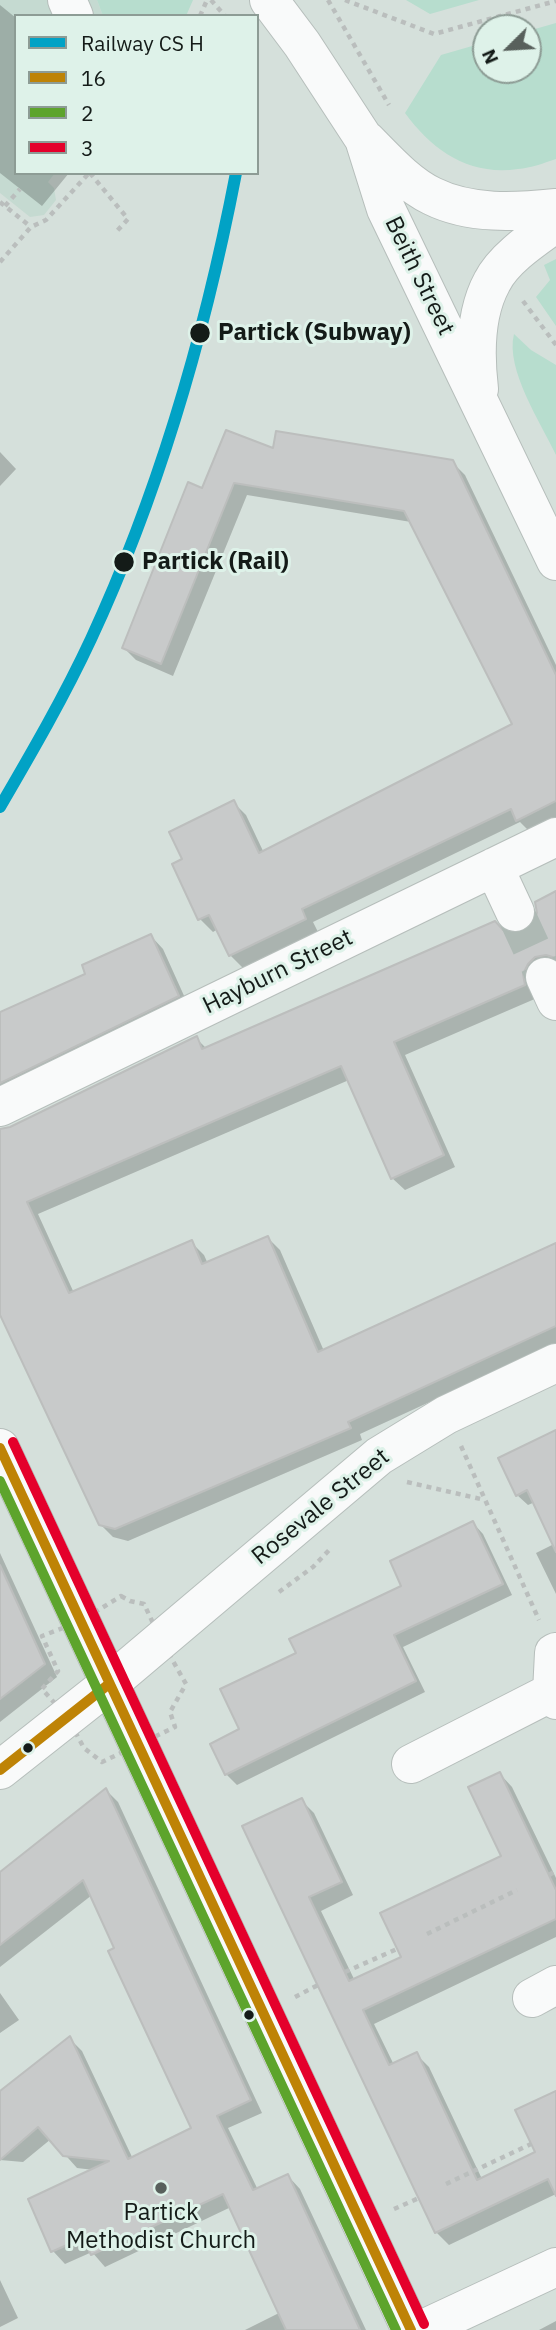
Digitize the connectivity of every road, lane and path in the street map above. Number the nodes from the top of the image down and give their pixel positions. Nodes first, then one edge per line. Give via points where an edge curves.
1 (209, 0) edge
2 (269, 0) edge
3 (328, 0) edge
4 (345, 0) edge
5 (556, 1) edge
6 (223, 14) edge
7 (393, 112) dead end
8 (364, 139) junction
9 (88, 175) edge
10 (92, 175) edge
11 (20, 189) dead end
12 (2, 204) edge
13 (556, 208) edge
14 (556, 223) edge
15 (31, 227) junction
16 (117, 231) dead end
17 (0, 262) edge
18 (523, 301) dead end
19 (556, 345) edge
20 (481, 405) junction
21 (556, 561) edge
22 (556, 837) edge
23 (494, 867) junction
24 (515, 912) tunnel mouth
25 (0, 1107) edge
26 (556, 1363) edge
27 (446, 1416) junction
28 (0, 1448) edge
29 (395, 1479) dead end
30 (485, 1500) junction
31 (331, 1548) dead end
32 (271, 1598) dead end
33 (187, 1660) dead end
34 (177, 1668) dead end
35 (554, 1675) edge
36 (108, 1684) junction
37 (411, 1764) dead end
38 (0, 1770) edge
39 (556, 1871) edge
40 (549, 1875) dead end
41 (517, 1890) dead end
42 (427, 1934) dead end
43 (397, 1949) dead end
44 (345, 1972) dead end
45 (531, 2144) dead end
46 (446, 2185) dead end
47 (556, 2267) edge
48 (411, 2330) edge
49 (421, 2330) edge

1 - 6 path
2 - 8 street, Beith Street
3 - 7 path
4 - 5 path via 434,34
8 - 13 street via 432,196 498,211
8 - 20 street, Beith Street via 386,209
9 - 15 path via 46,220
10 - 16 path via 128,219
11 - 12 path
12 - 15 path
14 - 20 street via 517,252 492,281 478,325
15 - 17 path
18 - 19 path
20 - 21 street, Beith Street
22 - 23 street, Hayburn Street
23 - 24 street
23 - 25 street, Hayburn Street
26 - 27 street, Rosevale Street
27 - 30 path
27 - 36 street, Rosevale Street via 379,1456
28 - 36 street
29 - 30 path
30 - 35 path
31 - 32 path
33 - 34 path
35 - 37 street
36 - 38 street, Rosevale Street
36 - 48 street
39 - 40 path
41 - 42 path
43 - 44 path
45 - 46 path
47 - 49 street

